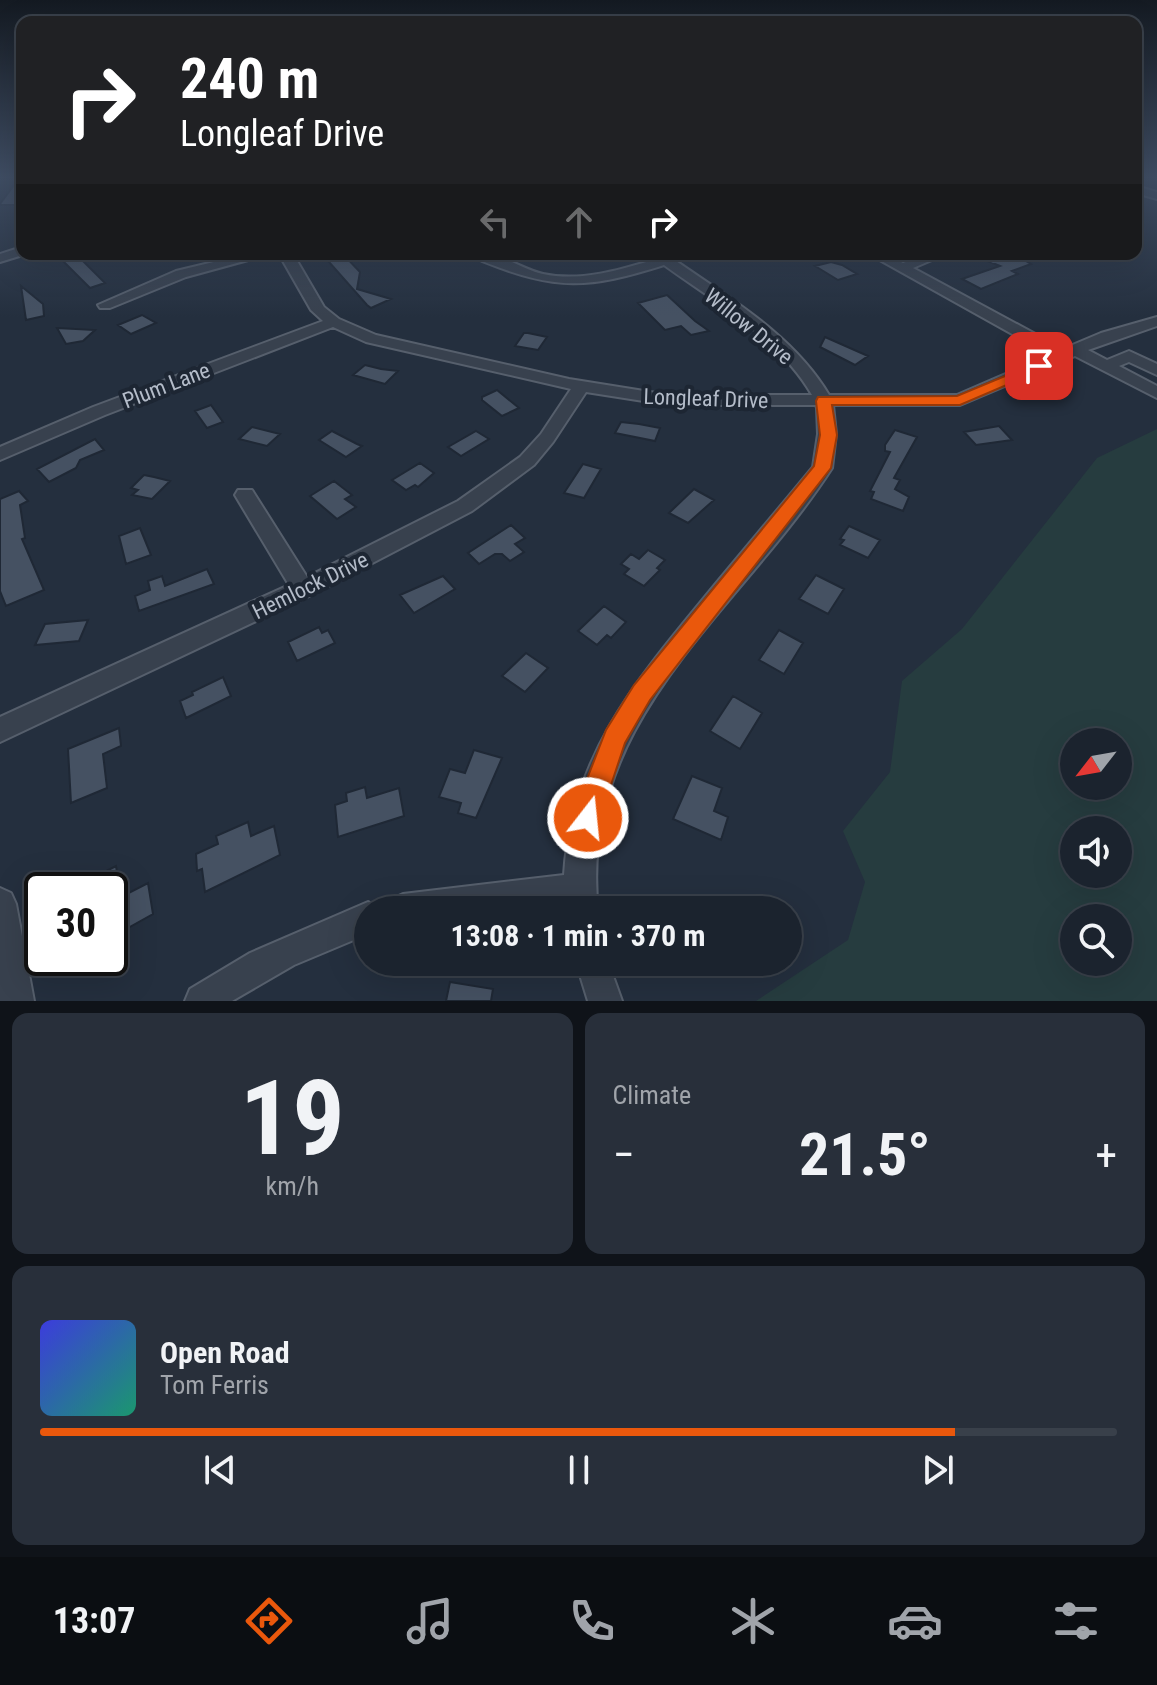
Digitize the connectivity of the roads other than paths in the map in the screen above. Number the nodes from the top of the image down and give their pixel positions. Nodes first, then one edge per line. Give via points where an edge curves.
1 (238, 260) edge
2 (289, 260) edge
3 (492, 260) edge
4 (649, 260) edge
5 (665, 260) edge
6 (887, 260) edge
7 (923, 260) edge
8 (902, 268) junction
9 (105, 305) dead end
10 (1157, 321) edge
11 (334, 322) junction
12 (1070, 353) junction
13 (1106, 366) junction
14 (1157, 370) edge
15 (581, 387) junction
16 (1157, 393) edge
17 (824, 401) junction
18 (0, 454) edge
19 (245, 495) dead end
20 (303, 589) junction
21 (0, 730) edge
22 (580, 896) edge
23 (0, 904) edge
24 (354, 923) edge
25 (597, 976) edge
26 (17, 1001) edge
27 (202, 1001) edge
28 (605, 1001) edge

1 - 9 street via 181,274
2 - 11 street, Longleaf Drive via 307,295
3 - 4 street via 531,275 568,281
5 - 17 street, Willow Drive via 780,346
6 - 8 street
7 - 8 street
8 - 12 street
10 - 12 street, Longleaf Drive
11 - 15 street, Longleaf Drive via 411,350
11 - 18 street, Plum Lane
12 - 13 street
12 - 17 street, Longleaf Drive via 960,400
13 - 14 street via 1129,356
13 - 16 street
15 - 17 street, Longleaf Drive via 669,400
15 - 20 street, Hemlock Drive via 547,438 502,482
17 - 22 street via 829,435 822,468 642,692 615,738 583,838
19 - 20 street
20 - 21 street, Hemlock Drive
23 - 26 street
24 - 27 street via 296,945
25 - 28 street

